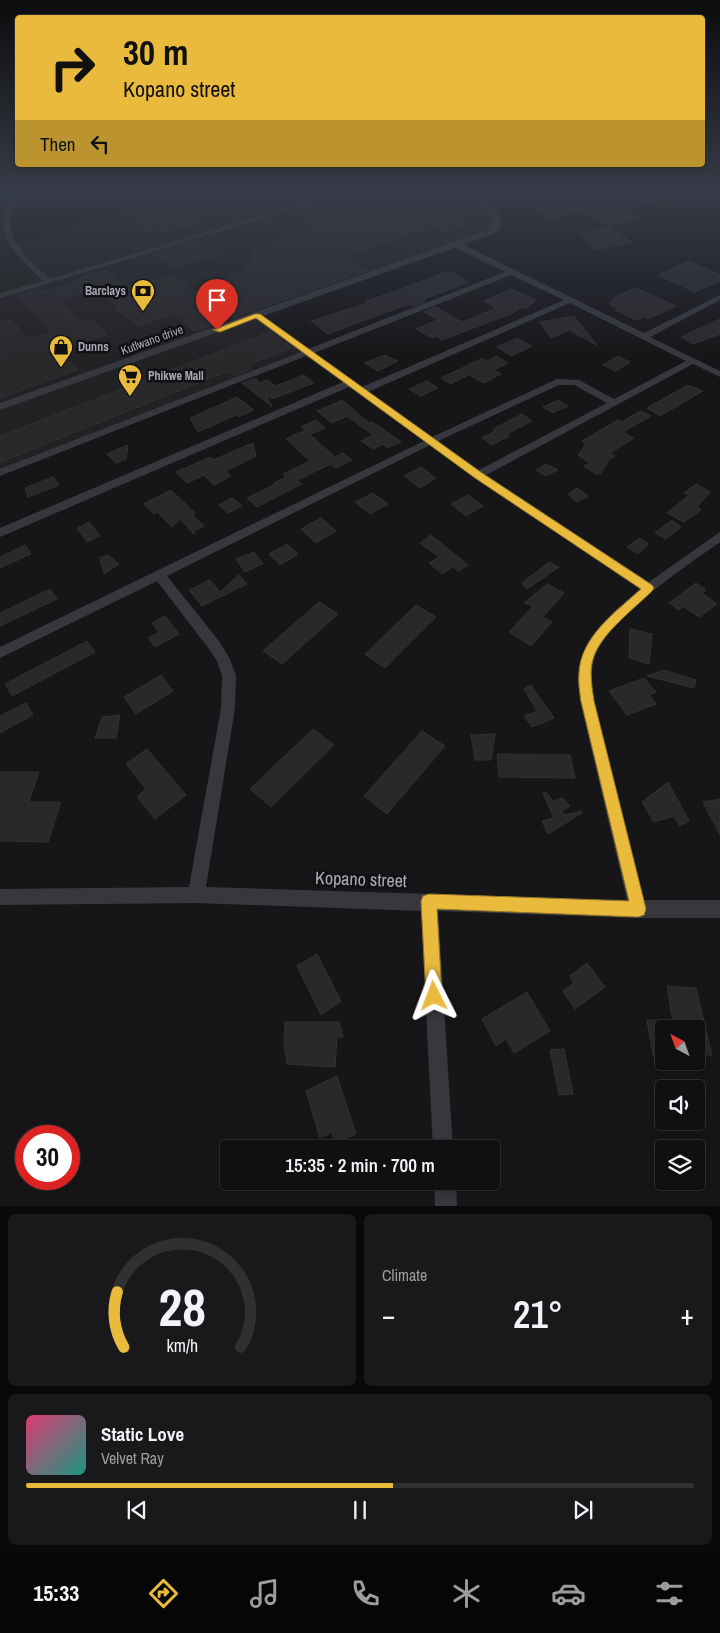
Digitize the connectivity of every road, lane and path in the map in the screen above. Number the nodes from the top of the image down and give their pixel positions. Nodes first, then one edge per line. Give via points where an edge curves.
1 (15, 246) edge
2 (165, 246) edge
3 (449, 246) edge
4 (460, 246) edge
5 (511, 272) junction
6 (48, 281) junction
7 (0, 296) edge
8 (720, 297) edge
9 (570, 301) junction
10 (257, 316) junction
11 (643, 337) junction
12 (306, 351) junction
13 (693, 361) junction
14 (720, 374) edge
15 (350, 383) junction
16 (362, 391) junction
17 (615, 403) junction
18 (0, 407) edge
19 (431, 441) junction
20 (0, 473) edge
21 (478, 475) junction
22 (0, 533) edge
23 (720, 536) edge
24 (159, 575) junction
25 (648, 588) junction
26 (0, 654) edge
27 (196, 895) junction
28 (0, 896) edge
29 (429, 901) junction
30 (638, 909) junction
31 (720, 909) edge
32 (442, 1140) edge
33 (445, 1190) edge
34 (446, 1206) edge

1 - 6 street
2 - 6 street
3 - 10 street, Kutlwano drive
4 - 5 street
5 - 9 street
5 - 12 street
6 - 7 street
8 - 11 street
9 - 11 street
9 - 16 street
10 - 12 street
10 - 18 street, Kutlwano drive
11 - 13 street
12 - 15 street
12 - 20 street
13 - 14 street
13 - 17 street
15 - 16 street
15 - 22 street
16 - 19 street
17 - 19 street via 576,382 561,380
17 - 21 street
19 - 21 street
19 - 24 street
21 - 25 street
23 - 25 street
24 - 26 street
24 - 27 street via 214,645 229,676 228,708
25 - 30 street via 604,630 587,658 585,674 587,701
27 - 28 street, Kopano street
27 - 29 street, Kopano street
29 - 30 street, Kopano street
29 - 32 street
30 - 31 street, Kopano street
33 - 34 street

